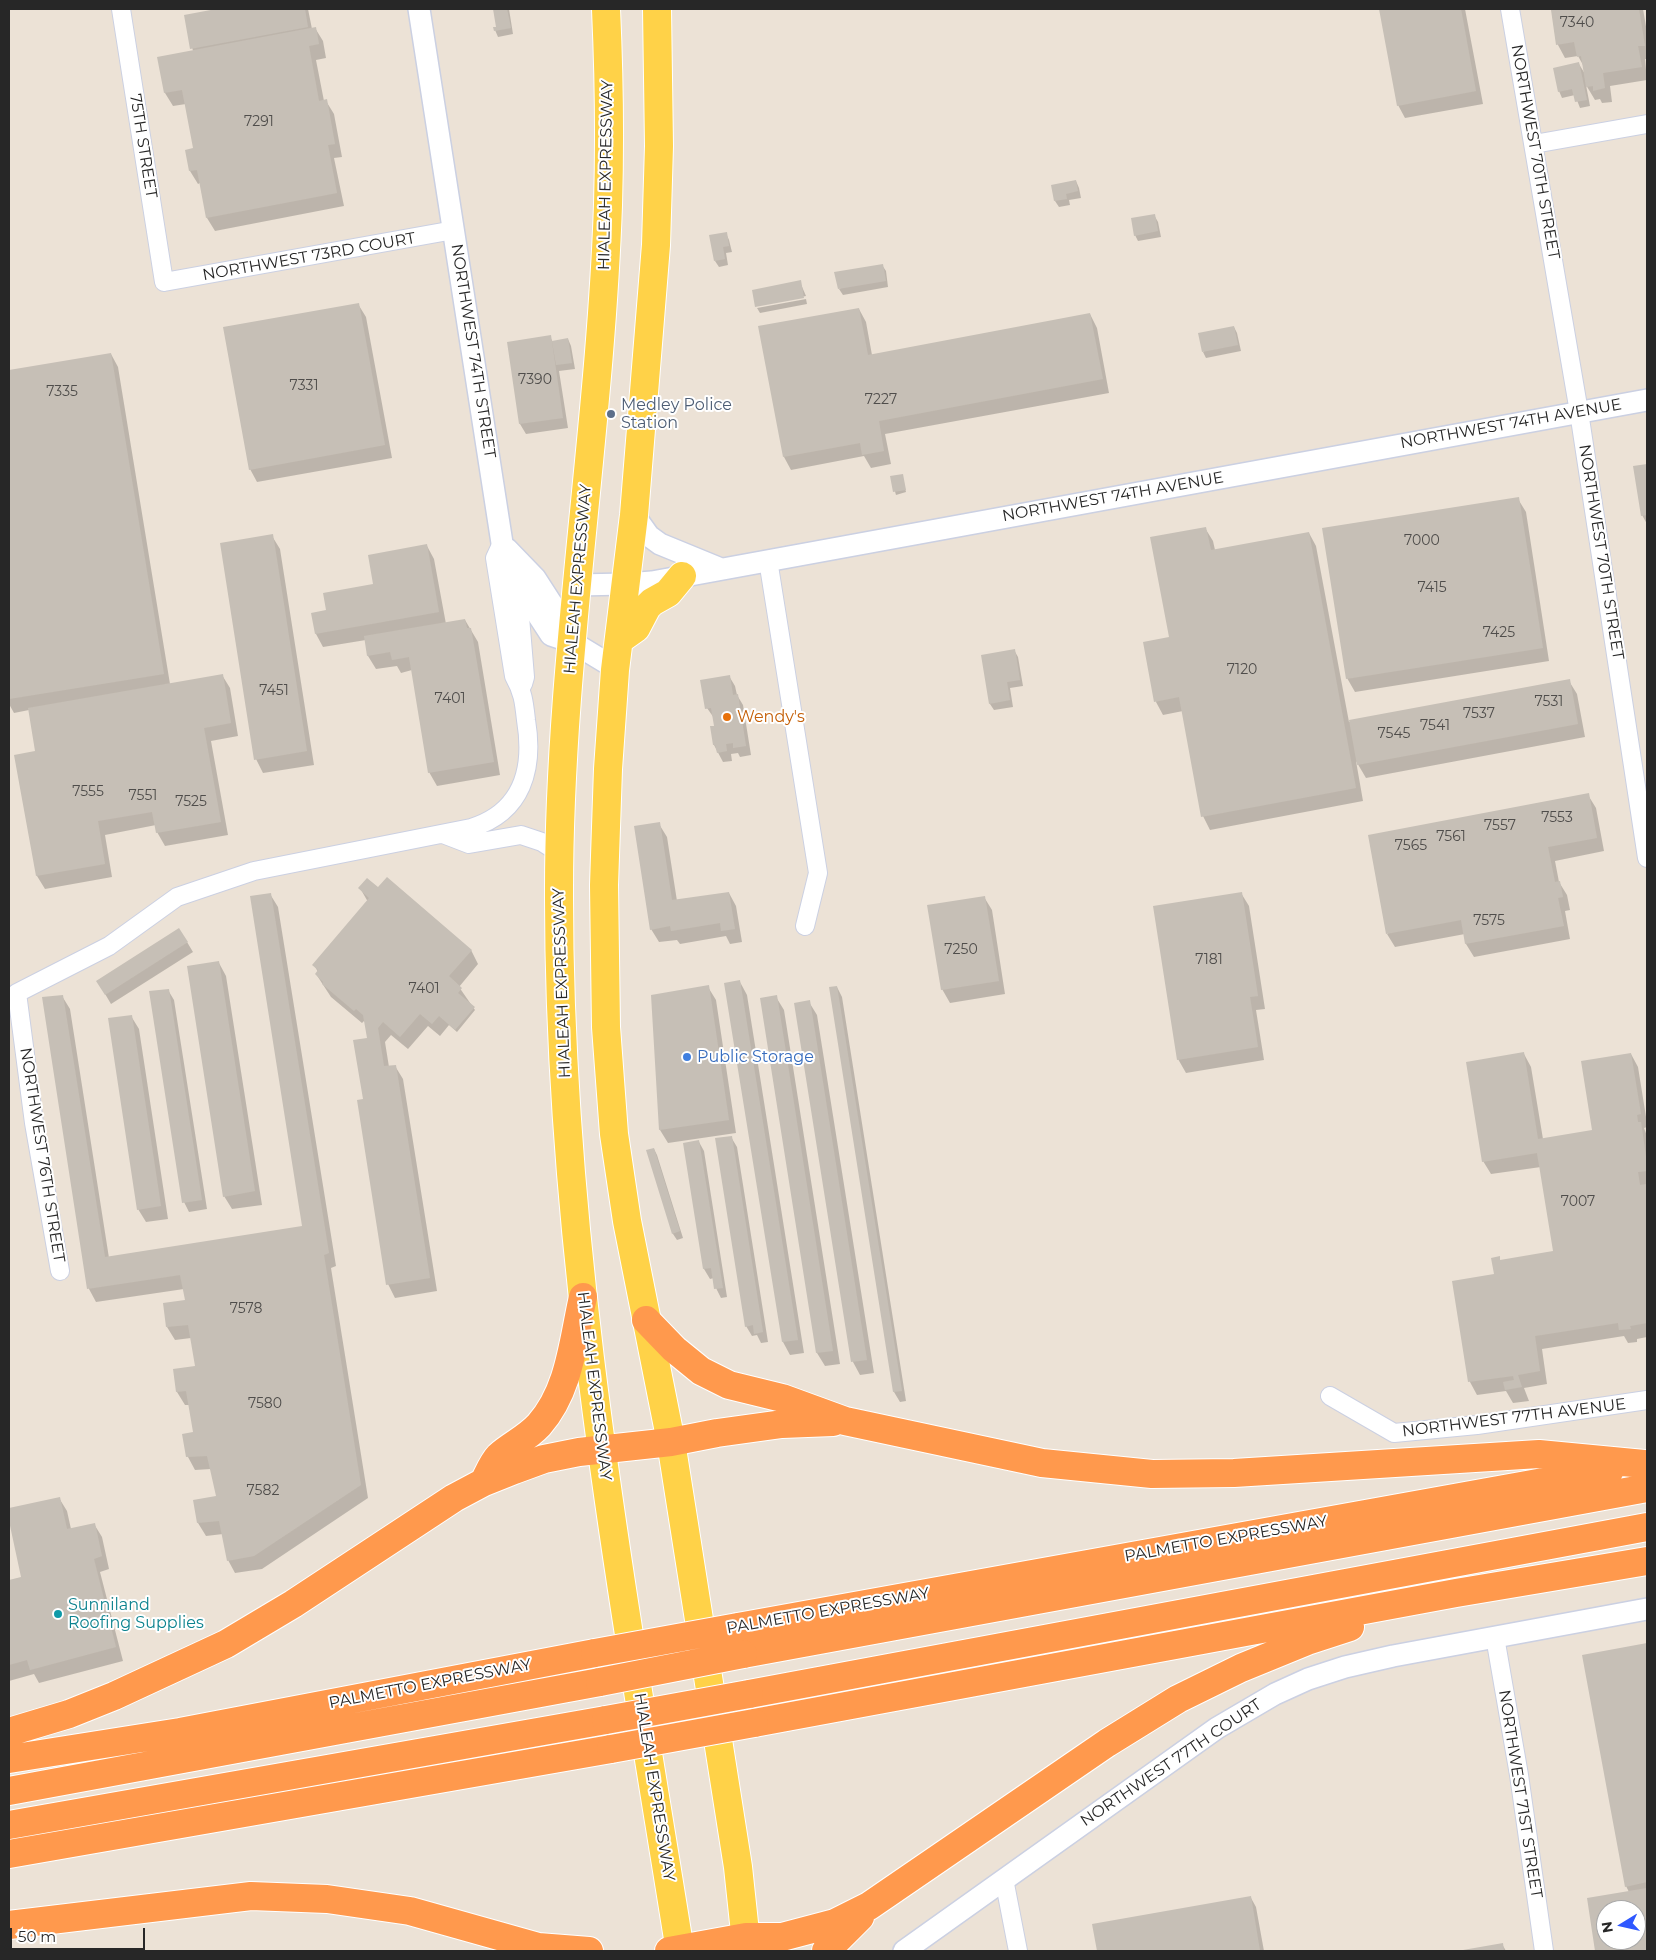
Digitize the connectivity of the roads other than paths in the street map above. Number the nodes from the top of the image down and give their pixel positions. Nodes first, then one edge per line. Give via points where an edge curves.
1 (122, 9) edge
2 (419, 9) edge
3 (606, 9) edge
4 (657, 9) edge
5 (1510, 9) edge
6 (1647, 124) edge
7 (1534, 144) junction
8 (454, 230) junction
9 (164, 282) joint
10 (1647, 400) edge
11 (1579, 412) junction
12 (634, 515) junction
13 (508, 550) junction
14 (768, 560) junction
15 (721, 569) junction
16 (682, 576) junction
17 (517, 582) junction
18 (626, 584) junction
19 (577, 585) junction
20 (619, 640) junction
21 (572, 642) junction
22 (615, 668) junction
23 (522, 690) junction
24 (443, 834) junction
25 (559, 853) junction
26 (1647, 858) edge
27 (805, 926) dead end
28 (60, 1271) dead end
29 (582, 1297) junction
30 (646, 1320) junction
31 (1330, 1396) dead end
32 (1647, 1400) edge
33 (845, 1421) junction
34 (671, 1442) junction
35 (601, 1450) junction
36 (1646, 1472) edge
37 (484, 1482) junction
38 (1647, 1528) edge
39 (1647, 1561) edge
40 (1456, 1593) junction
41 (1647, 1609) edge
42 (1495, 1637) junction
43 (9, 1732) edge
44 (9, 1759) edge
45 (9, 1791) edge
46 (9, 1825) edge
47 (9, 1854) edge
48 (1004, 1880) junction
49 (870, 1906) junction
50 (9, 1925) edge
51 (747, 1944) edge
52 (542, 1949) edge
53 (588, 1951) edge
54 (669, 1951) edge
55 (680, 1951) edge
56 (826, 1951) edge
57 (904, 1951) edge
58 (1018, 1951) edge
59 (1544, 1951) edge

1 - 9 street, 75TH STREET
2 - 8 street, NORTHWEST 74TH STREET
3 - 19 main road, HIALEAH EXPRESSWAY via 608,208
4 - 12 main road via 658,210
5 - 7 street, NORTHWEST 70TH STREET
6 - 7 street
7 - 11 street, NORTHWEST 70TH STREET
8 - 9 street, NORTHWEST 73RD COURT
8 - 13 street, NORTHWEST 74TH STREET
10 - 11 street, NORTHWEST 74TH AVENUE
11 - 14 street, NORTHWEST 74TH AVENUE
11 - 26 street, NORTHWEST 70TH STREET
12 - 15 street via 649,536 660,544
12 - 18 main road
13 - 17 street
13 - 21 street via 535,578
13 - 23 street, NORTHWEST 74TH STREET via 495,558 514,676
14 - 15 street, NORTHWEST 74TH AVENUE
14 - 27 street via 818,873
15 - 16 street, NORTHWEST 74TH AVENUE
16 - 18 street, NORTHWEST 74TH AVENUE
16 - 20 main road via 668,593 647,607 636,628
17 - 21 street via 551,635
17 - 23 street, NORTHWEST 74TH STREET via 525,677
18 - 19 street, NORTHWEST 74TH AVENUE
18 - 20 main road
19 - 21 main road, HIALEAH EXPRESSWAY
20 - 22 main road
21 - 22 street
21 - 25 main road, HIALEAH EXPRESSWAY
22 - 30 main road via 604,852 606,1028 616,1151 630,1245
23 - 24 street, NORTHWEST 74TH STREET via 529,740 529,760 523,782 503,810 485,823
24 - 25 street via 469,844 521,835 542,842
24 - 28 street, NORTHWEST 76TH STREET via 281,864 177,897 110,946 18,993 34,1123
25 - 29 main road, HIALEAH EXPRESSWAY via 564,1073
29 - 35 main road, HIALEAH EXPRESSWAY
29 - 37 highway via 561,1391 538,1425 499,1456
30 - 33 highway via 701,1371 728,1385 782,1398
30 - 34 main road
31 - 32 street, NORTHWEST 77TH AVENUE via 1394,1433 1478,1425
33 - 34 highway via 782,1424
33 - 36 highway via 1042,1464 1152,1474 1253,1472 1539,1454
34 - 35 highway
34 - 51 main road via 738,1867
35 - 37 highway via 544,1459
35 - 55 main road, HIALEAH EXPRESSWAY
36 - 44 highway, PALMETTO EXPRESSWAY, bridge via 738,1627 180,1732
36 - 45 highway, bridge via 600,1682
37 - 43 highway via 427,1514 293,1604 226,1644 114,1696
38 - 46 highway, bridge via 606,1720
39 - 40 highway
40 - 47 highway, bridge via 611,1749
40 - 49 highway via 1307,1641 1178,1699 1107,1743
41 - 42 street, NORTHWEST 77TH COURT
42 - 48 street, NORTHWEST 77TH COURT via 1346,1667 1308,1679 1264,1699 1216,1728
42 - 59 street, NORTHWEST 71ST STREET
48 - 57 street, NORTHWEST 77TH COURT
48 - 58 street
49 - 51 highway via 835,1923
49 - 56 highway
50 - 52 highway via 251,1896 327,1899 410,1910
51 - 55 highway
52 - 53 highway
54 - 55 highway

